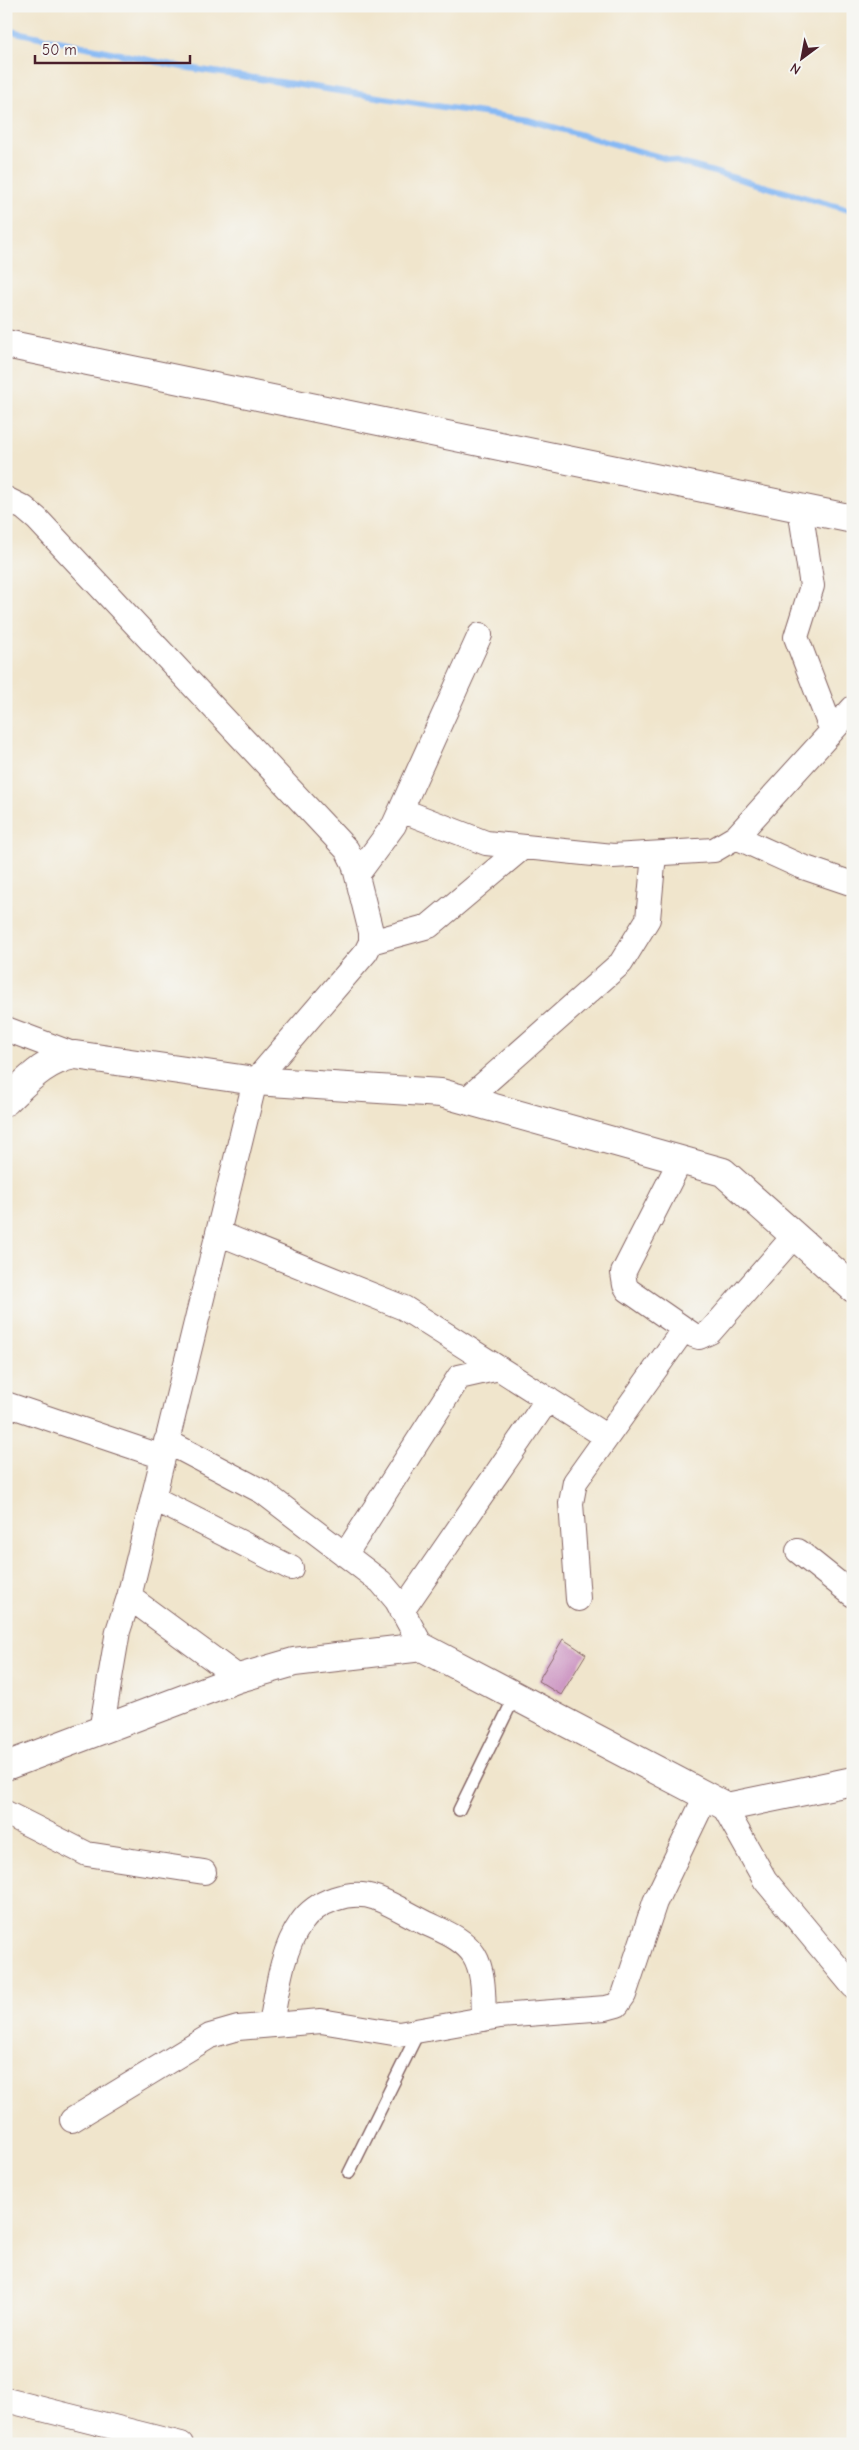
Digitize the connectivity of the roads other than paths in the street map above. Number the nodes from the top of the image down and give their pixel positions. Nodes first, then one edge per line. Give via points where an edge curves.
1 (6, 344) edge
2 (6, 499) edge
3 (800, 508) junction
4 (853, 519) edge
5 (480, 635) dead end
6 (853, 708) edge
7 (832, 731) junction
8 (401, 810) junction
9 (736, 837) junction
10 (522, 847) junction
11 (654, 854) junction
12 (357, 875) junction
13 (853, 884) edge
14 (371, 942) junction
15 (6, 1029) edge
16 (75, 1055) junction
17 (255, 1081) junction
18 (466, 1100) junction
19 (6, 1101) edge
20 (680, 1161) junction
21 (218, 1233) junction
22 (794, 1236) junction
23 (853, 1288) edge
24 (684, 1329) junction
25 (499, 1368) junction
26 (548, 1399) junction
27 (6, 1404) edge
28 (607, 1437) junction
29 (164, 1449) junction
30 (153, 1498) junction
31 (798, 1551) dead end
32 (345, 1555) junction
33 (291, 1568) dead end
34 (853, 1595) edge
35 (129, 1597) junction
36 (578, 1599) dead end
37 (402, 1611) junction
38 (422, 1647) junction
39 (239, 1678) junction
40 (515, 1696) junction
41 (101, 1731) junction
42 (6, 1766) edge
43 (853, 1781) edge
44 (715, 1800) junction
45 (459, 1810) dead end
46 (6, 1813) edge
47 (204, 1872) dead end
48 (853, 1986) edge
49 (484, 2019) junction
50 (271, 2025) junction
51 (418, 2031) junction
52 (72, 2120) dead end
53 (349, 2173) dead end
54 (6, 2400) edge
55 (182, 2444) edge

1 - 3 street
2 - 12 street via 37,519 326,828 351,856
3 - 4 street
3 - 7 street via 812,586 796,637
5 - 8 street
6 - 7 street
7 - 9 street
8 - 10 street via 477,840
8 - 12 street via 389,833
9 - 11 street via 714,850
9 - 13 street via 800,866
10 - 11 street via 613,856
10 - 14 street via 429,926
11 - 18 street via 648,919 620,963
12 - 14 street
14 - 17 street via 366,952
15 - 16 street
16 - 17 street
16 - 19 street via 58,1058 40,1068
17 - 18 street via 441,1093
17 - 21 street
18 - 20 street
20 - 22 street via 723,1172
20 - 24 street via 623,1273 623,1279 628,1290
21 - 25 street via 404,1308
21 - 29 street
22 - 23 street
22 - 24 street via 710,1332 699,1337
24 - 28 street
25 - 26 street
25 - 32 street via 459,1377
26 - 28 street
26 - 37 street
27 - 29 street
28 - 36 street via 575,1482 572,1492
29 - 30 street
29 - 32 street via 263,1492
30 - 33 street
30 - 35 street
31 - 34 street
32 - 37 street via 381,1582
35 - 39 street
35 - 41 street via 118,1631
37 - 38 street
38 - 39 street via 294,1662
38 - 40 street
39 - 41 street
40 - 44 street
40 - 45 lane
41 - 42 street
43 - 44 street via 728,1807
44 - 48 street via 765,1880
44 - 49 street via 656,1902 624,1995 617,2005
46 - 47 street via 87,1854
49 - 50 street via 480,1970 474,1955 458,1939 375,1898 342,1896 317,1907 301,1922 280,1977
49 - 51 street
50 - 51 street via 321,2020 400,2034
50 - 52 street via 232,2029 210,2036
51 - 53 lane
54 - 55 street

